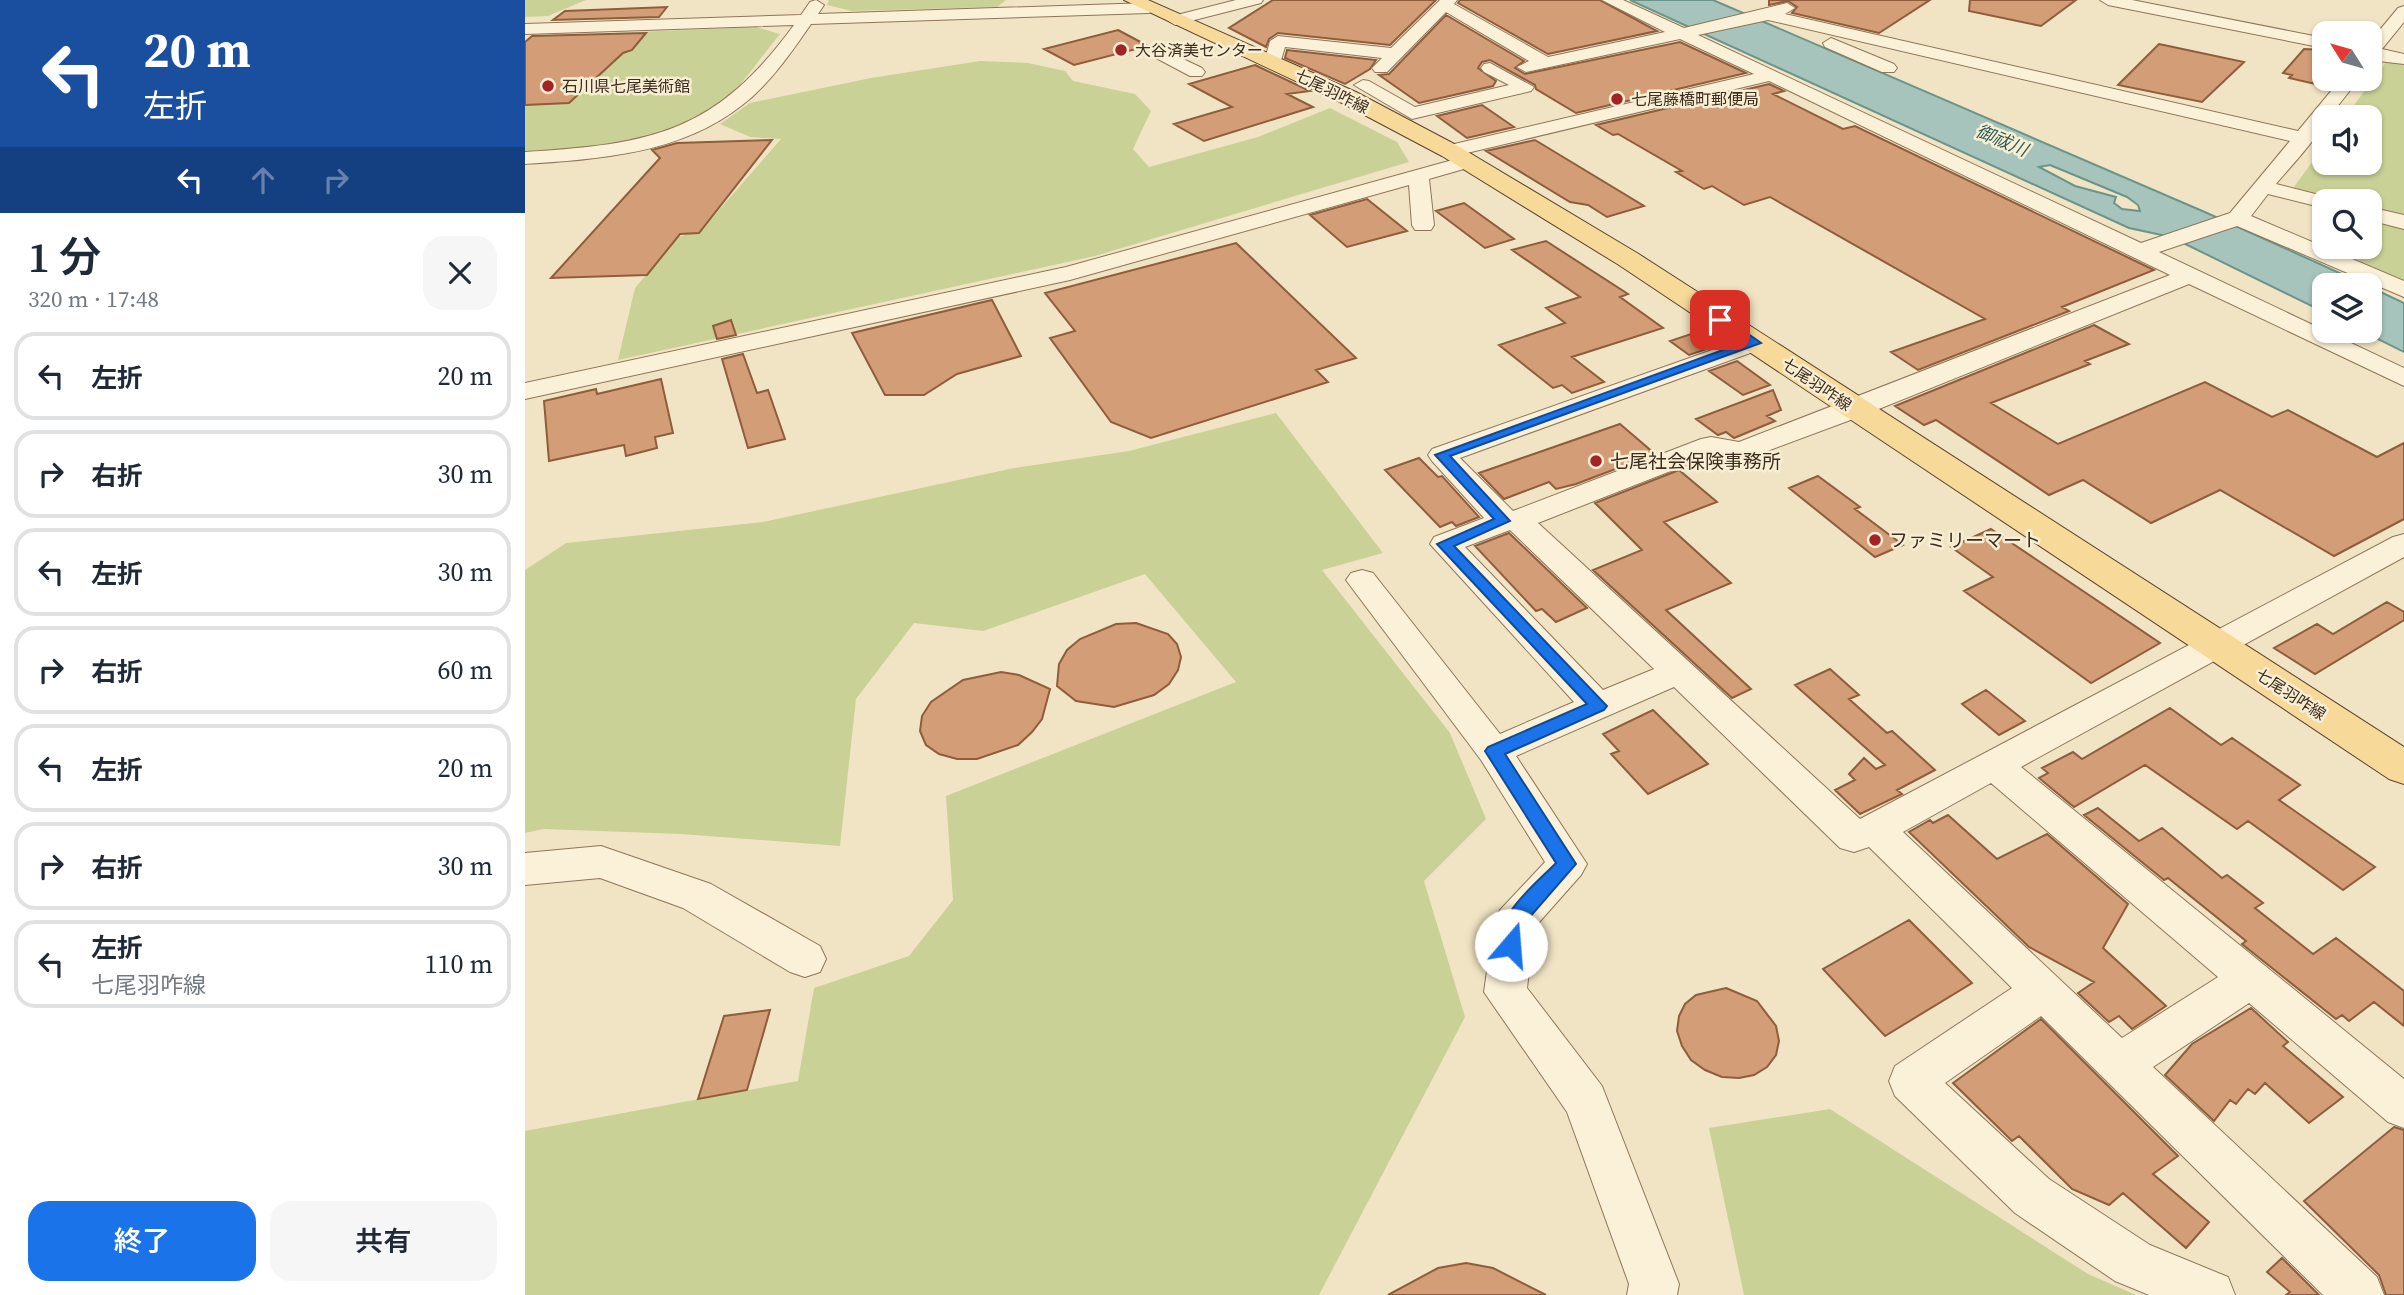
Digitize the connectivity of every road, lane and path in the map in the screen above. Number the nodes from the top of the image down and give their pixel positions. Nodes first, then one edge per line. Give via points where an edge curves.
1 (819, 0) edge
2 (1262, 0) edge
3 (1610, 0) edge
4 (1801, 0) edge
5 (2108, 0) edge
6 (1241, 1) edge
7 (1447, 2) edge
8 (1744, 5) dead end
9 (1152, 9) edge
10 (2404, 11) edge
11 (1768, 15) junction
12 (807, 19) junction
13 (1240, 22) dead end
14 (553, 28) junction
15 (525, 29) edge
16 (1682, 33) junction
17 (2382, 38) edge
18 (2312, 41) edge
19 (534, 44) dead end
20 (1162, 54) dead end
21 (1395, 54) junction
22 (2382, 55) edge
23 (2404, 59) edge
24 (1273, 63) junction
25 (1545, 63) junction
26 (1888, 68) dead end
27 (1196, 72) dead end
28 (1768, 76) junction
29 (1355, 91) junction
30 (2341, 91) edge
31 (2304, 138) junction
32 (1459, 157) junction
33 (525, 158) edge
34 (1418, 176) junction
35 (2266, 187) junction
36 (2312, 199) edge
37 (2382, 216) edge
38 (2238, 218) junction
39 (2404, 222) edge
40 (1423, 225) dead end
41 (2142, 250) junction
42 (2190, 275) junction
43 (2404, 290) edge
44 (1755, 343) junction
45 (2404, 378) edge
46 (525, 391) edge
47 (1855, 410) junction
48 (1510, 521) junction
49 (2404, 544) edge
50 (1362, 580) dead end
51 (2218, 646) junction
52 (1678, 672) junction
53 (1598, 706) junction
54 (1494, 751) junction
55 (1994, 765) junction
56 (2404, 768) edge
57 (1875, 829) junction
58 (528, 873) edge
59 (805, 959) dead end
60 (2251, 979) junction
61 (2043, 991) junction
62 (2119, 1064) junction
63 (2404, 1107) edge
64 (1652, 1295) edge
65 (2210, 1295) edge
66 (2359, 1295) edge

1 - 12 street
2 - 13 street via 1249,18
3 - 16 street
4 - 11 street
5 - 18 street
6 - 9 street
7 - 21 street
7 - 25 street
8 - 11 street
9 - 12 street
9 - 24 main road, 七尾羽咋線
10 - 17 street
11 - 16 street
11 - 26 street
11 - 31 street
12 - 14 street
12 - 33 street via 736,101 712,118 630,146
14 - 15 street
14 - 19 street
16 - 25 street
16 - 28 street
20 - 27 street
21 - 24 street via 1278,41
21 - 29 street
22 - 23 street
24 - 29 main road, 七尾羽咋線
25 - 29 street via 1495,71 1525,87 1412,113
28 - 32 street
28 - 41 street
29 - 32 main road, 七尾羽咋線
30 - 31 street
31 - 35 street
32 - 34 street
32 - 44 main road, 七尾羽咋線 via 1628,259
34 - 40 street
34 - 46 street via 1070,273
35 - 36 street
35 - 38 street
37 - 39 street
38 - 41 street
38 - 43 street
41 - 42 street
42 - 45 street
42 - 47 street
44 - 47 main road, 七尾羽咋線
44 - 48 street via 1442,455
47 - 48 street via 1741,451 1711,445
47 - 51 main road, 七尾羽咋線
48 - 52 street
48 - 53 street via 1445,544
49 - 51 street
50 - 54 street
51 - 55 street
51 - 56 main road, 七尾羽咋線
52 - 53 street
52 - 57 street via 1854,837
53 - 54 street
54 - 64 street via 1567,864 1514,922 1505,992 1586,1101 1654,1284
55 - 57 street
55 - 60 street
57 - 61 street
58 - 59 street via 601,862 697,897
60 - 62 street
60 - 63 street
61 - 62 street
61 - 65 street via 1911,1081 2032,1196 2133,1263
62 - 66 street

